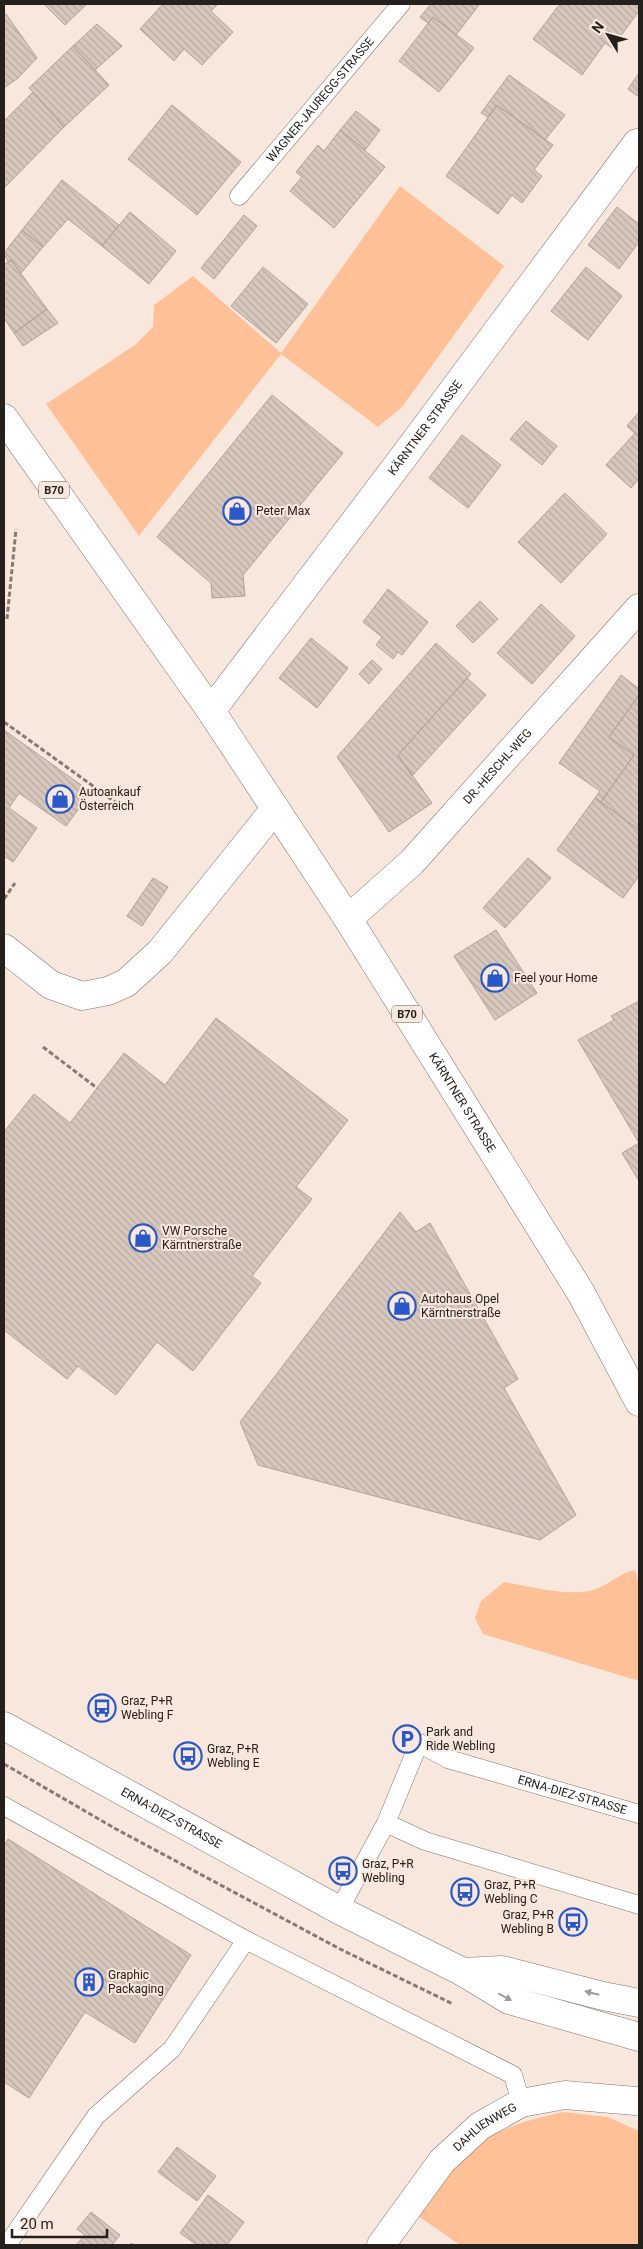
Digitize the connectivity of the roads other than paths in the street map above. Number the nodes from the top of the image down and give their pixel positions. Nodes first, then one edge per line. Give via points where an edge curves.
1 (401, 4) edge
2 (637, 143) dead end
3 (239, 196) dead end
4 (4, 418) edge
5 (639, 608) edge
6 (211, 711) junction
7 (275, 809) junction
8 (348, 919) junction
9 (4, 948) edge
10 (639, 1402) edge
11 (4, 1726) edge
12 (4, 1806) edge
13 (639, 1814) edge
14 (386, 1823) junction
15 (639, 1905) edge
16 (339, 1910) junction
17 (246, 1940) junction
18 (463, 1972) junction
19 (639, 2003) edge
20 (639, 2036) edge
21 (638, 2099) edge
22 (521, 2103) junction
23 (7, 2245) edge
24 (381, 2245) edge

1 - 3 lane, WAGNER-JAUREGG-STRASSE
2 - 6 street, KÄRNTNER STRASSE
4 - 6 street, KÄRNTNER STRASSE / B70
5 - 8 street, DR.-HESCHL-WEG via 412,862
6 - 7 street, KÄRNTNER STRASSE / B70
7 - 8 street, KÄRNTNER STRASSE / B70
7 - 9 street via 160,952 126,983 108,991 82,996 51,985
8 - 10 street, KÄRNTNER STRASSE / B70 via 580,1293
11 - 16 street, ERNA-DIEZ-STRASSE
12 - 17 lane
13 - 14 lane, ERNA-DIEZ-STRASSE via 448,1758 419,1743
14 - 15 lane via 425,1841
14 - 16 lane, ERNA-DIEZ-STRASSE
16 - 18 street, ERNA-DIEZ-STRASSE
17 - 22 lane via 514,2075
17 - 23 lane via 172,2049 96,2116
19 -> 18 street, ERNA-DIEZ-STRASSE via 502,1970
18 -> 20 street, ERNA-DIEZ-STRASSE via 509,2000
21 - 22 street, DAHLIENWEG via 565,2095
22 - 24 street, DAHLIENWEG via 480,2126 442,2161

